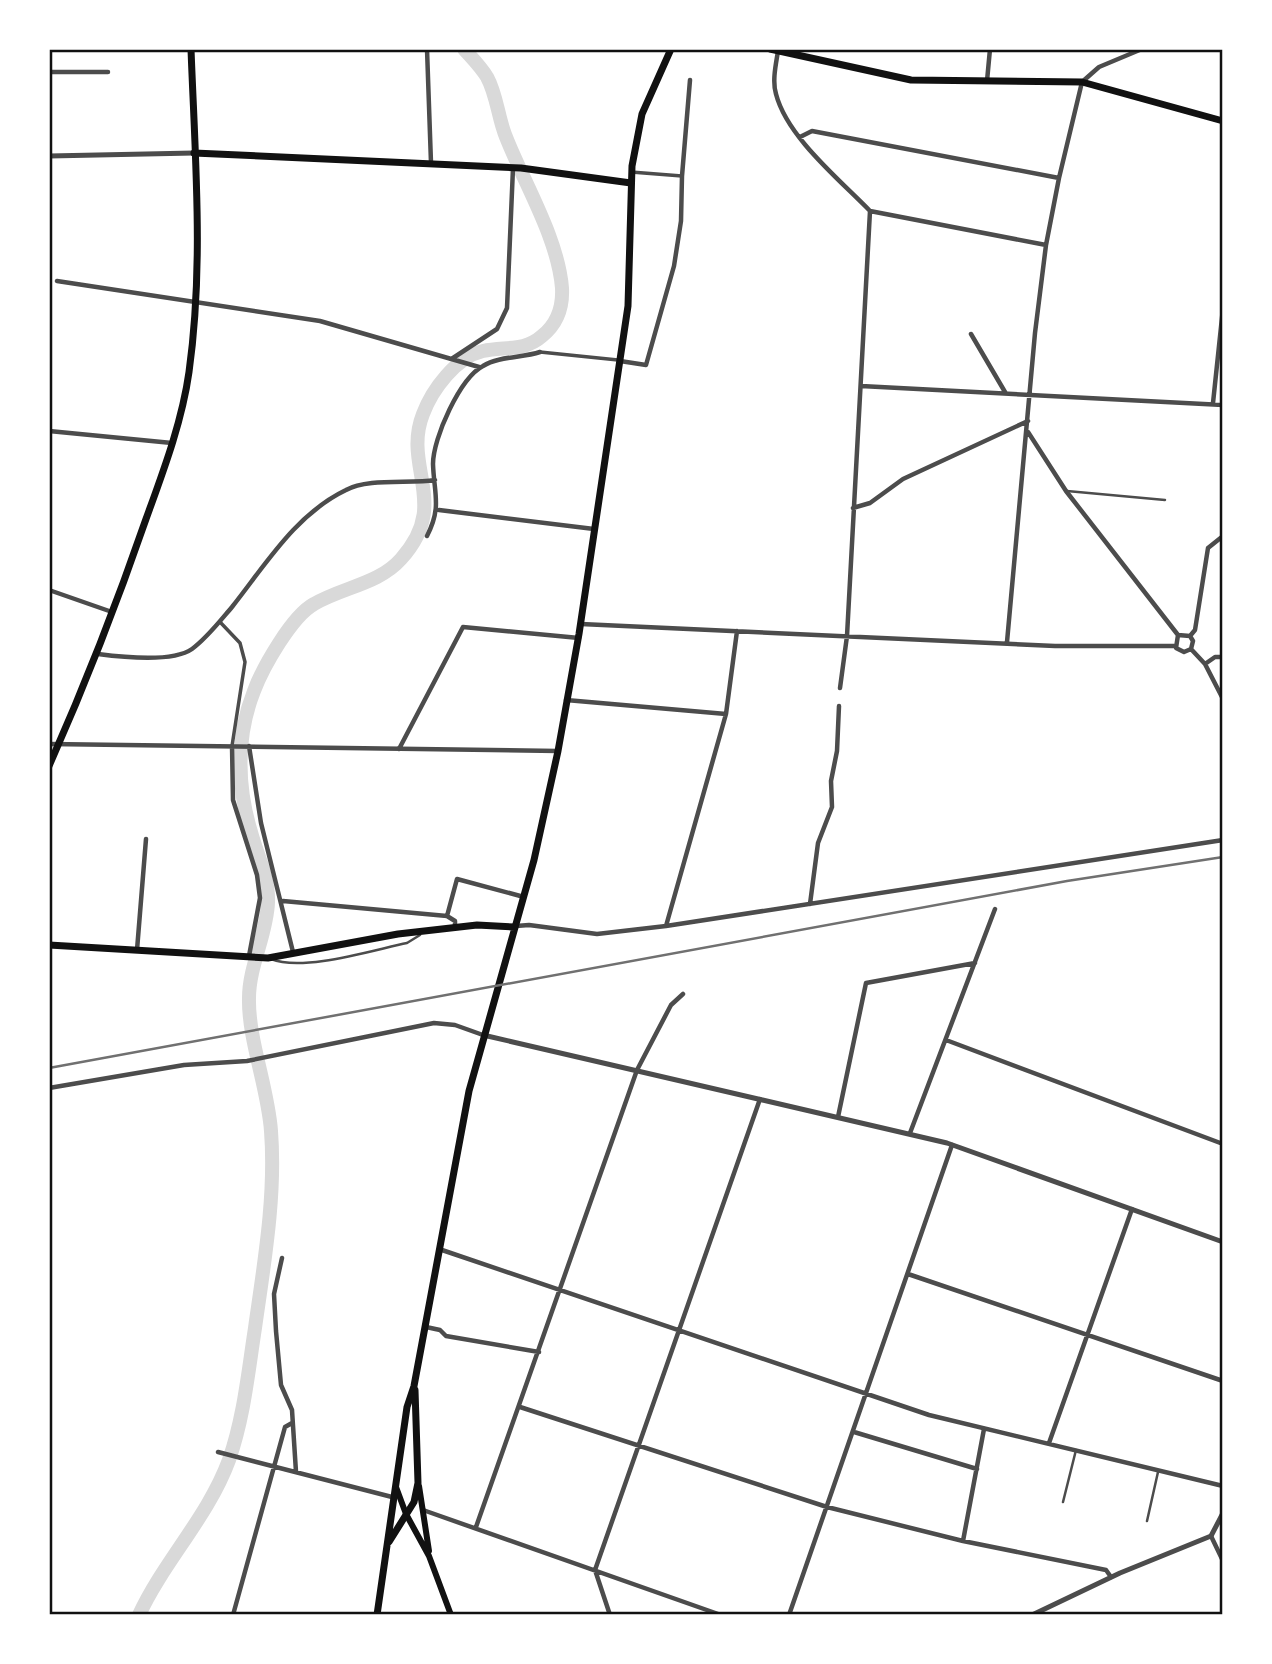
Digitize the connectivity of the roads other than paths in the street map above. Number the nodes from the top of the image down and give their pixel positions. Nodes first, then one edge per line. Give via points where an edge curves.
1 (191, 49) edge
2 (427, 49) edge
3 (671, 49) edge
4 (990, 49) edge
5 (1142, 49) edge
6 (774, 50) edge
7 (49, 72) edge
8 (107, 72) dead end
9 (690, 80) dead end
10 (987, 81) junction
11 (1082, 82) junction
12 (1223, 121) edge
13 (800, 137) junction
14 (194, 153) junction
15 (49, 156) edge
16 (431, 165) junction
17 (514, 168) junction
18 (631, 172) junction
19 (681, 176) junction
20 (1059, 178) junction
21 (631, 183) junction
22 (870, 211) junction
23 (1046, 245) junction
24 (57, 281) dead end
25 (197, 304) junction
26 (1223, 308) edge
27 (971, 334) dead end
28 (540, 352) joint
29 (455, 359) junction
30 (620, 361) junction
31 (479, 367) junction
32 (861, 386) junction
33 (1006, 393) junction
34 (1030, 394) junction
35 (1213, 403) junction
36 (1223, 405) edge
37 (1028, 421) junction
38 (49, 430) edge
39 (1027, 431) junction
40 (172, 443) junction
41 (435, 480) junction
42 (1066, 491) junction
43 (1165, 500) dead end
44 (853, 508) junction
45 (438, 510) junction
46 (594, 529) junction
47 (427, 536) dead end
48 (1223, 536) edge
49 (49, 590) edge
50 (113, 613) junction
51 (220, 622) junction
52 (580, 624) junction
53 (737, 631) junction
54 (1178, 635) junction
55 (846, 636) junction
56 (1190, 636) junction
57 (579, 638) junction
58 (1007, 642) junction
59 (1175, 646) junction
60 (1191, 649) junction
61 (98, 653) junction
62 (1223, 657) edge
63 (1205, 664) junction
64 (840, 688) dead end
65 (1223, 699) edge
66 (566, 700) junction
67 (839, 706) dead end
68 (726, 714) junction
69 (49, 744) edge
70 (59, 744) junction
71 (234, 746) junction
72 (249, 747) junction
73 (399, 749) junction
74 (558, 751) junction
75 (49, 766) edge
76 (146, 839) dead end
77 (1223, 839) edge
78 (524, 897) junction
79 (283, 901) junction
80 (810, 904) junction
81 (994, 911) dead end
82 (447, 916) junction
83 (666, 926) junction
84 (515, 927) junction
85 (455, 928) junction
86 (422, 933) junction
87 (49, 945) edge
88 (137, 951) junction
89 (293, 952) junction
90 (251, 957) junction
91 (267, 958) junction
92 (300, 963) junction
93 (975, 963) junction
94 (683, 994) dead end
95 (483, 1035) junction
96 (946, 1040) junction
97 (637, 1070) junction
98 (49, 1088) edge
99 (760, 1099) junction
100 (838, 1117) junction
101 (910, 1133) junction
102 (1223, 1144) edge
103 (952, 1145) junction
104 (1132, 1209) junction
105 (1223, 1242) edge
106 (439, 1249) junction
107 (282, 1258) dead end
108 (908, 1274) junction
109 (561, 1289) junction
110 (426, 1327) junction
111 (679, 1331) junction
112 (1088, 1335) junction
113 (539, 1352) junction
114 (1223, 1381) edge
115 (414, 1386) junction
116 (868, 1394) junction
117 (520, 1407) junction
118 (292, 1423) junction
119 (985, 1429) junction
120 (854, 1432) junction
121 (1049, 1443) junction
122 (638, 1446) junction
123 (1076, 1450) junction
124 (221, 1453) dead end
125 (274, 1465) junction
126 (978, 1469) junction
127 (1159, 1469) junction
128 (296, 1472) junction
129 (394, 1481) junction
130 (418, 1483) junction
131 (1223, 1486) edge
132 (392, 1497) junction
133 (1063, 1502) dead end
134 (827, 1507) junction
135 (423, 1510) junction
136 (1223, 1513) edge
137 (406, 1514) junction
138 (1147, 1521) dead end
139 (476, 1527) junction
140 (1211, 1536) junction
141 (963, 1541) junction
142 (386, 1546) junction
143 (429, 1556) junction
144 (1223, 1561) edge
145 (595, 1570) junction
146 (1111, 1577) junction
147 (233, 1615) edge
148 (377, 1615) edge
149 (451, 1615) edge
150 (610, 1615) edge
151 (721, 1615) edge
152 (789, 1615) edge
153 (1032, 1615) edge

1 - 14 main road
2 - 16 street
3 - 18 main road via 642,114
4 - 10 street
5 - 11 street via 1099,67
6 - 10 main road via 911,80
6 - 13 street via 776,95
7 - 8 street
9 - 19 street
10 - 11 main road
11 - 12 main road
11 - 20 street
13 - 20 street via 806,132
13 - 22 street
14 - 15 street
14 - 16 main road
14 - 25 main road
16 - 17 main road
17 - 21 main road
17 - 29 street via 509,295 503,320
18 - 19 street
18 - 21 main road
19 - 30 street via 674,266 646,365
20 - 23 street
21 - 30 main road via 631,267
22 - 23 street
22 - 32 street
23 - 34 street
24 - 25 street
25 - 29 street via 320,321
25 - 40 main road via 189,374
26 - 35 street
27 - 33 street
28 - 30 street
28 - 31 street
29 - 31 street
30 - 46 main road
31 - 41 street via 449,411 435,452
32 - 33 street
32 - 44 street
33 - 34 street
34 - 35 street
34 - 37 street
35 - 36 street
37 - 39 street
37 - 44 street via 903,479 870,503
38 - 40 street
39 - 42 street
39 - 58 street
40 - 50 main road
41 - 45 street
41 - 51 street via 354,486 315,508
42 - 43 lane
42 - 54 street
44 - 55 street
45 - 46 street
45 - 47 street
46 - 52 main road
48 - 56 street via 1208,548 1195,630
49 - 50 street
50 - 61 main road
51 - 61 street via 191,649 176,655 122,658
51 - 71 street via 240,643 245,662
52 - 53 street
52 - 57 main road
53 - 55 street
53 - 68 street
54 - 56 street
54 - 59 street
55 - 58 street
55 - 64 street
56 - 60 street
57 - 66 main road
57 - 73 street via 463,627
58 - 59 street
59 - 60 street via 1184,652
60 - 63 street
61 - 70 main road
62 - 63 street
63 - 65 street
66 - 68 street
66 - 74 main road
67 - 80 street via 832,807 818,843
68 - 83 street
69 - 70 street
70 - 71 street
70 - 75 main road
71 - 72 street
71 - 90 street via 233,800 260,898
72 - 73 street
72 - 79 street via 261,823
73 - 74 street
74 - 78 main road
76 - 88 street
77 - 80 street
78 - 82 street via 457,879
78 - 84 main road
79 - 82 street
79 - 89 street
80 - 83 street
81 - 93 street
82 - 85 street via 455,921
83 - 84 street via 597,934
84 - 85 main road
84 - 95 main road
85 - 86 main road
86 - 89 main road
86 - 92 lane via 407,943
87 - 88 main road
88 - 90 main road
89 - 91 main road
89 - 92 lane
90 - 91 main road
91 - 92 lane
93 - 96 street
93 - 100 street via 866,983
94 - 97 street via 671,1005
95 - 97 street
95 - 98 street via 434,1023 247,1061 184,1065
95 - 106 main road
96 - 101 street
96 - 102 street
97 - 99 street
97 - 109 street
99 - 100 street
99 - 111 street
100 - 101 street
101 - 103 street
103 - 104 street
103 - 108 street
104 - 105 street
104 - 112 street
106 - 109 street
106 - 110 main road
107 - 118 street via 274,1294 276,1331
108 - 112 street
108 - 116 street
109 - 111 street
109 - 113 street
110 - 113 street via 446,1336
110 - 115 main road
111 - 116 street
111 - 122 street
112 - 114 street
112 - 121 street
113 - 117 street
115 - 129 main road
115 - 130 main road
116 - 119 street via 929,1416
116 - 120 street
117 - 122 street
117 - 139 street
118 - 125 street via 285,1427
118 - 128 street
119 - 121 street
119 - 126 street
120 - 126 street
120 - 134 street
121 - 123 street
122 - 134 street
122 - 145 street
123 - 127 street
123 - 133 lane
124 - 125 street
125 - 128 street
125 - 147 street
126 - 141 street
127 - 131 street
127 - 138 lane
128 - 132 street
129 - 132 main road
129 - 137 main road
130 - 135 main road
130 - 137 main road
132 - 142 main road
134 - 141 street
134 - 152 street
135 - 139 street
135 - 143 main road
136 - 140 street
137 - 142 main road
137 - 143 main road
139 - 145 street
140 - 144 street
140 - 146 street
141 - 146 street via 1106,1570
142 - 148 main road
143 - 149 main road
145 - 150 street
145 - 151 street
146 - 153 street

